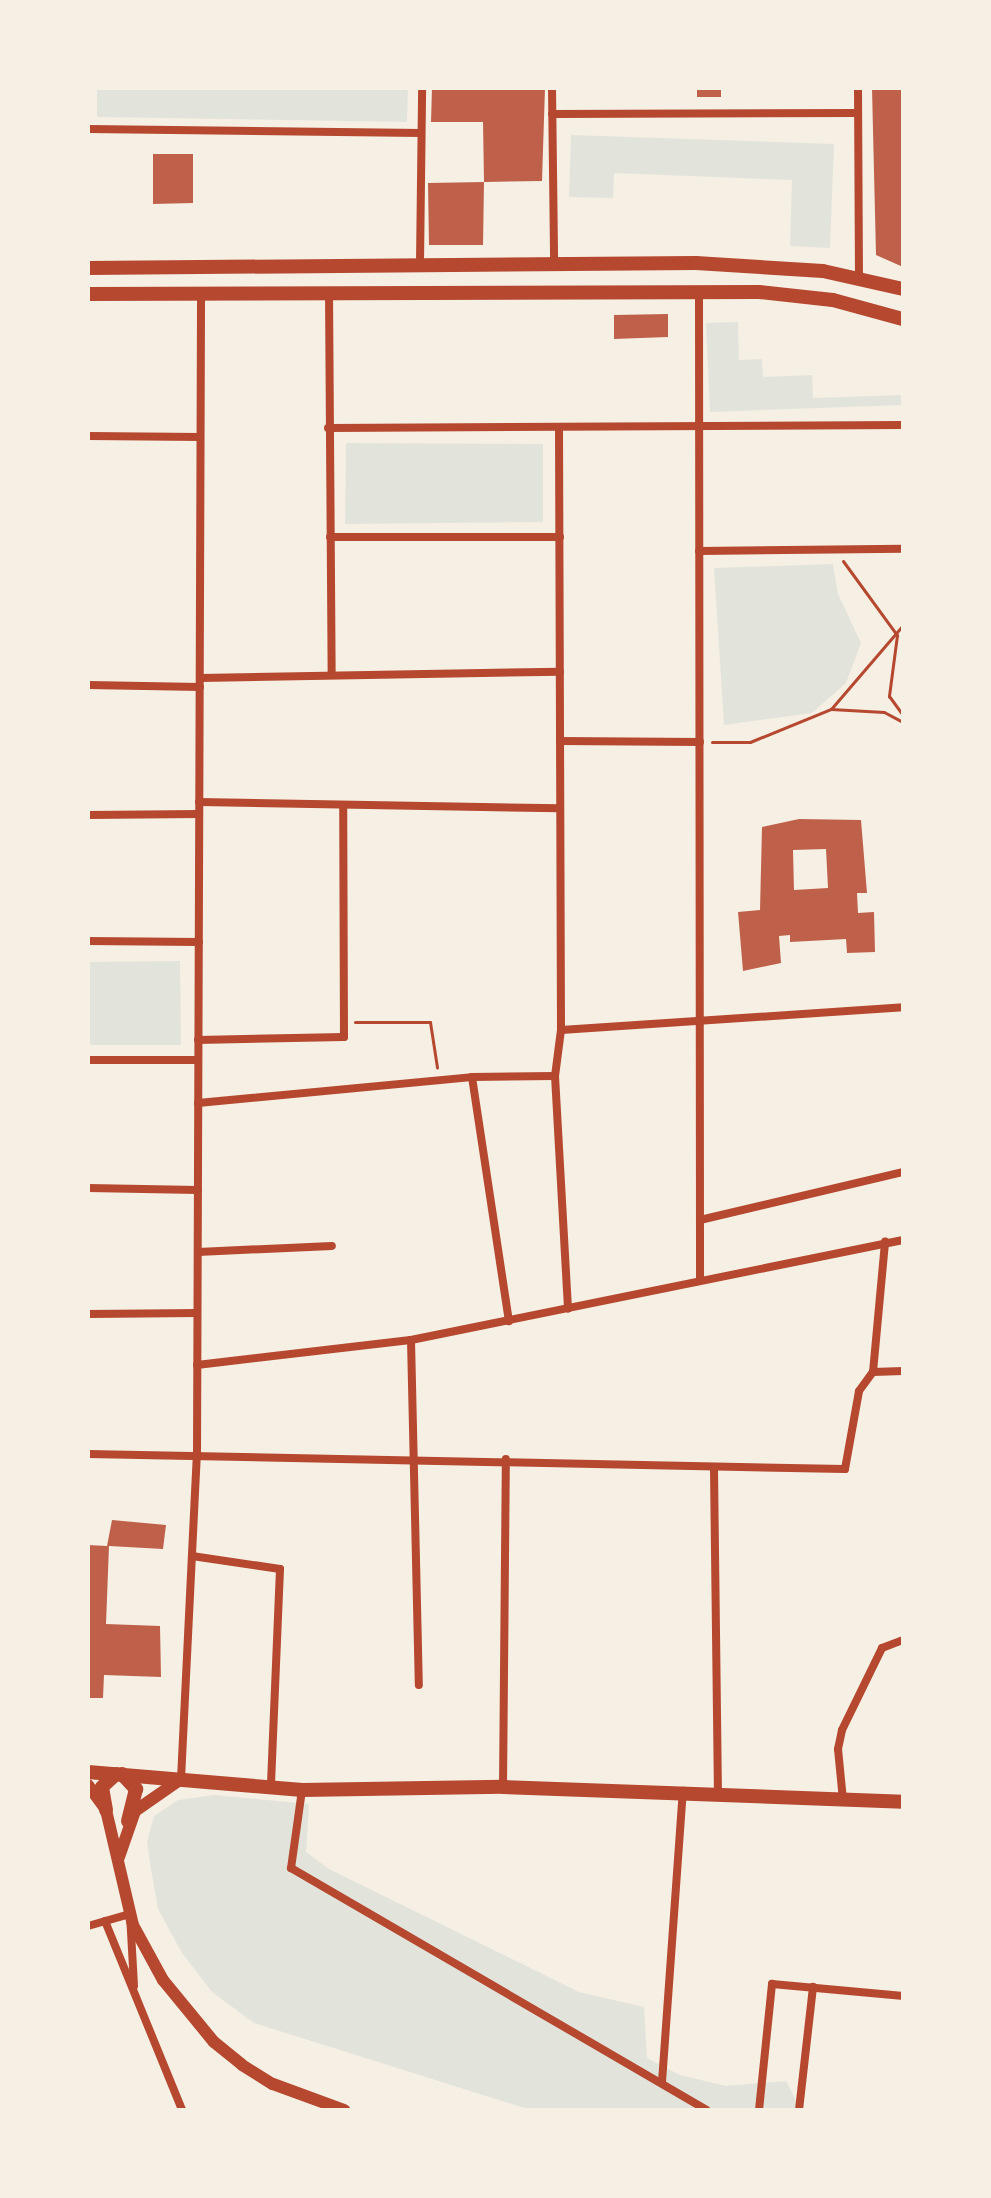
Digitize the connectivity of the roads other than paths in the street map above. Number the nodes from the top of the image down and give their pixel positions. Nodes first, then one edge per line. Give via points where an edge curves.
1 (422, 88) edge
2 (552, 88) edge
3 (858, 88) edge
4 (858, 113) junction
5 (552, 114) junction
6 (88, 129) edge
7 (421, 133) junction
8 (420, 263) junction
9 (554, 264) junction
10 (758, 266) junction
11 (88, 268) edge
12 (859, 279) junction
13 (903, 289) edge
14 (329, 291) junction
15 (699, 291) junction
16 (201, 292) junction
17 (759, 292) junction
18 (88, 294) edge
19 (903, 319) edge
20 (903, 425) edge
21 (699, 426) junction
22 (559, 427) junction
23 (328, 428) junction
24 (88, 436) edge
25 (200, 437) junction
26 (330, 537) junction
27 (560, 537) junction
28 (903, 549) edge
29 (699, 551) junction
30 (560, 672) junction
31 (332, 675) junction
32 (200, 682) junction
33 (88, 685) edge
34 (560, 741) junction
35 (700, 742) junction
36 (199, 802) junction
37 (343, 805) junction
38 (560, 808) junction
39 (199, 814) junction
40 (88, 815) edge
41 (88, 941) edge
42 (199, 942) junction
43 (903, 1007) edge
44 (700, 1024) junction
45 (561, 1030) junction
46 (198, 1040) junction
47 (88, 1060) edge
48 (198, 1060) junction
49 (555, 1076) junction
50 (472, 1077) junction
51 (198, 1103) junction
52 (903, 1172) edge
53 (88, 1188) edge
54 (198, 1190) junction
55 (700, 1220) junction
56 (903, 1240) edge
57 (885, 1242) junction
58 (332, 1246) dead end
59 (198, 1252) junction
60 (700, 1278) junction
61 (568, 1309) junction
62 (197, 1313) junction
63 (88, 1314) edge
64 (509, 1321) junction
65 (411, 1340) junction
66 (197, 1365) junction
67 (903, 1371) edge
68 (873, 1372) junction
69 (88, 1454) edge
70 (197, 1455) junction
71 (415, 1459) junction
72 (506, 1459) junction
73 (714, 1469) junction
74 (192, 1556) junction
75 (903, 1640) edge
76 (419, 1685) dead end
77 (88, 1772) edge
78 (119, 1774) junction
79 (181, 1779) junction
80 (88, 1785) edge
81 (271, 1787) junction
82 (503, 1787) junction
83 (302, 1790) junction
84 (683, 1790) junction
85 (718, 1791) junction
86 (843, 1801) junction
87 (903, 1802) edge
88 (106, 1810) junction
89 (128, 1821) junction
90 (118, 1864) junction
91 (130, 1914) junction
92 (105, 1921) junction
93 (88, 1926) edge
94 (813, 1987) junction
95 (135, 1992) junction
96 (903, 1996) edge
97 (662, 2082) junction
98 (182, 2110) edge
99 (344, 2110) edge
100 (707, 2110) edge
101 (759, 2110) edge
102 (799, 2110) edge

1 - 7 street
2 - 5 street
3 - 4 street
4 - 5 street
4 - 12 street
5 - 9 street
6 - 7 street
7 - 8 street
8 - 9 main road
8 - 11 main road
9 - 10 main road
10 - 12 main road
10 - 17 main road
12 - 13 main road
14 - 15 main road
14 - 16 main road
14 - 23 street
15 - 17 main road
15 - 21 street
16 - 18 main road
16 - 25 street
17 - 19 main road via 833,300
20 - 21 street
21 - 22 street
21 - 29 street
22 - 23 street
22 - 27 street
23 - 26 street
24 - 25 street
25 - 32 street
26 - 27 street
26 - 31 street
27 - 30 street
28 - 29 street
29 - 35 street
30 - 31 street
30 - 34 street
31 - 32 street
32 - 33 street
32 - 36 street
34 - 35 street
34 - 38 street
35 - 44 street
36 - 37 street
36 - 39 street
37 - 38 street
37 - 46 street via 344,1037
38 - 45 street
39 - 40 street
39 - 42 street
41 - 42 street
42 - 46 street
43 - 44 street
44 - 45 street
44 - 55 street
45 - 49 street
46 - 48 street
47 - 48 street
48 - 51 street
49 - 50 street
49 - 61 street
50 - 51 street
50 - 64 street
51 - 54 street
52 - 55 street
53 - 54 street
54 - 59 street
55 - 60 street
56 - 57 street
57 - 60 street
57 - 68 street
58 - 59 street
59 - 62 street
60 - 61 street
61 - 64 street
62 - 63 street
62 - 66 street
64 - 65 street
65 - 66 street
65 - 71 street
66 - 70 street
67 - 68 street
68 - 73 street via 859,1391 845,1469
69 - 70 street
70 - 71 street
70 - 74 street
71 - 72 street
71 - 76 street
72 - 73 street
72 - 82 street
73 - 85 street
74 - 79 street
74 - 81 street via 280,1569
75 - 86 street via 882,1648 842,1730 838,1749
77 - 78 main road
78 - 79 main road
78 - 88 main road via 102,1787
78 - 89 main road via 136,1787
79 - 81 main road
79 - 89 street via 148,1798
80 - 88 street
81 - 83 main road
82 - 83 main road
82 - 84 main road
83 - 97 street via 291,1868
84 - 85 main road
84 - 97 street
85 - 86 main road
86 - 87 main road
88 - 90 street
89 - 90 street
90 - 91 street
91 - 92 street
91 - 95 street
91 - 99 street via 163,1980 214,2042 273,2084
92 - 93 street
92 - 95 street
94 - 96 street
94 - 101 street via 772,1984
94 - 102 street
95 - 98 street
97 - 100 street

